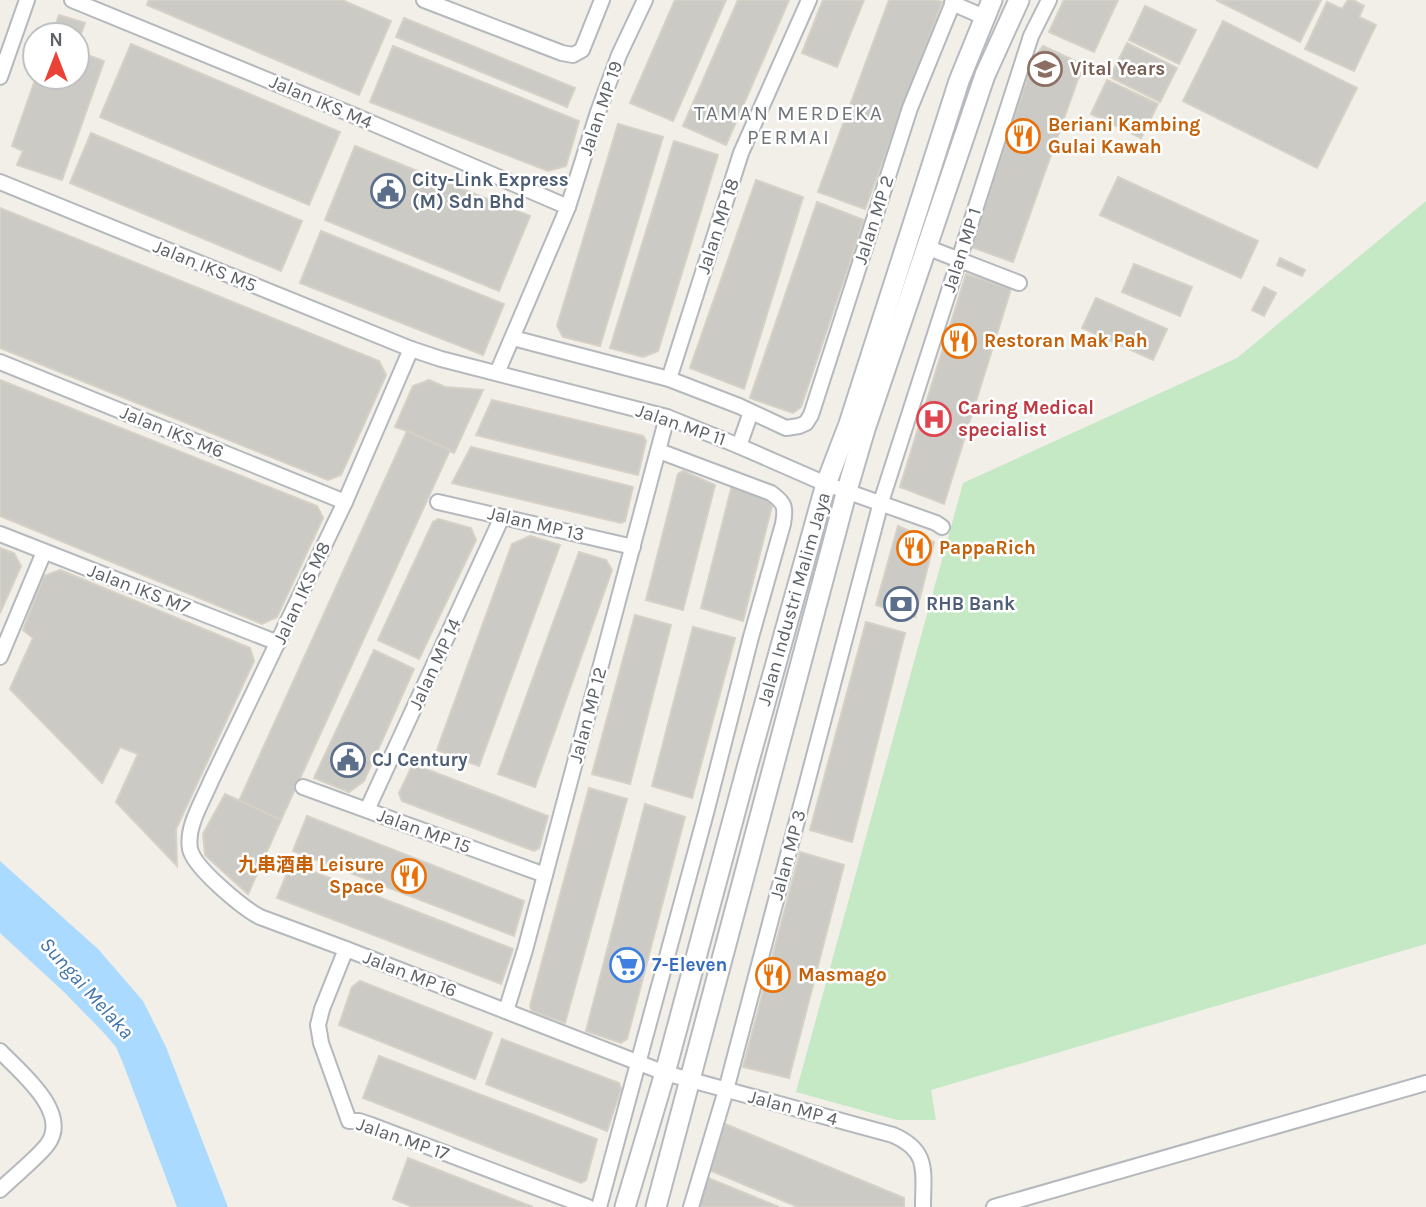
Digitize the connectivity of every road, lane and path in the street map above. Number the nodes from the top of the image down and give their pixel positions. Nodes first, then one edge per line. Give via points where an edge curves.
1 (27, 0) edge
2 (72, 0) edge
3 (424, 0) edge
4 (602, 0) edge
5 (645, 0) edge
6 (809, 0) edge
7 (1019, 0) edge
8 (1049, 0) edge
9 (953, 1) edge
10 (988, 9) edge
11 (0, 77) edge
12 (0, 182) edge
13 (568, 207) junction
14 (926, 247) junction
15 (959, 259) junction
16 (1019, 283) dead end
17 (513, 338) junction
18 (411, 349) junction
19 (0, 362) edge
20 (497, 373) junction
21 (669, 379) junction
22 (751, 412) junction
23 (667, 417) junction
24 (739, 446) junction
25 (659, 451) junction
26 (826, 484) junction
27 (847, 490) junction
28 (345, 502) junction
29 (438, 502) dead end
30 (881, 502) junction
31 (502, 517) junction
32 (942, 527) dead end
33 (0, 534) edge
34 (633, 547) junction
35 (44, 552) junction
36 (278, 643) junction
37 (0, 657) edge
38 (303, 787) dead end
39 (367, 810) junction
40 (190, 836) joint
41 (545, 875) junction
42 (346, 949) junction
43 (506, 1011) junction
44 (0, 1051) edge
45 (636, 1063) junction
46 (664, 1073) junction
47 (691, 1081) junction
48 (1426, 1083) edge
49 (726, 1090) junction
50 (0, 1190) edge
51 (1042, 1200) edge
52 (587, 1207) edge
53 (599, 1207) edge
54 (625, 1207) edge
55 (656, 1207) edge
56 (691, 1207) edge
57 (923, 1207) edge
58 (994, 1207) edge

1 - 11 street
2 - 13 street, Jalan IKS M4
3 - 4 street via 573,55 582,50
5 - 13 street, Jalan MP 19 via 619,55
6 - 21 street, Jalan MP 18 via 741,153
7 - 14 main road, Jalan Industri Malim Jaya via 985,75
8 - 15 street, Jalan MP 1 via 1031,36
9 - 10 street
9 - 22 street, Jalan MP 2 via 910,108 811,415 806,423 786,428
10 - 26 main road, Jalan Industri Malim Jaya via 951,105
12 - 18 street, Jalan IKS M5
13 - 17 street, Jalan MP 19
14 - 15 street
14 - 27 main road, Jalan Industri Malim Jaya
15 - 16 street
15 - 30 street, Jalan MP 1
17 - 20 street, Jalan MP 19
17 - 21 street
18 - 20 street, Jalan MP 11
18 - 28 street, Jalan IKS M8
19 - 28 street, Jalan IKS M6
20 - 23 street, Jalan MP 11
21 - 22 street
22 - 24 street
23 - 24 street, Jalan MP 11
23 - 25 street, Jalan MP 12
24 - 26 street, Jalan MP 11
25 - 34 street, Jalan MP 12
25 - 45 street via 771,493 786,510
26 - 27 street, Jalan MP 11
26 - 46 main road, Jalan Industri Malim Jaya
27 - 30 street, Jalan MP 11
27 - 47 main road, Jalan Industri Malim Jaya
28 - 36 street, Jalan IKS M8
29 - 31 street, Jalan MP 13
30 - 32 street, Jalan MP 11
30 - 49 street, Jalan MP 3
31 - 34 street, Jalan MP 13
31 - 39 street, Jalan MP 14
33 - 35 street, Jalan IKS M7
34 - 41 street, Jalan MP 12
35 - 36 street, Jalan IKS M7
35 - 37 street
36 - 40 street, Jalan IKS M8 via 211,781
38 - 39 street, Jalan MP 15
39 - 41 street, Jalan MP 15
40 - 42 street, Jalan MP 16 via 195,860 247,910
41 - 43 street, Jalan MP 12
42 - 43 street, Jalan MP 16
42 - 52 street, Jalan MP 17 via 318,1025 349,1121 371,1125
43 - 45 street, Jalan MP 16
44 - 50 street via 39,1092 54,1122 47,1144
45 - 46 street, Jalan MP 16
45 - 53 street
46 - 47 street, Jalan MP 4
46 - 54 main road, Jalan Industri Malim Jaya
47 - 49 street, Jalan MP 4
47 - 55 main road, Jalan Industri Malim Jaya
48 - 51 street
49 - 56 street, Jalan MP 3
49 - 57 street, Jalan MP 4 via 907,1141 917,1150 922,1165
51 - 58 street

